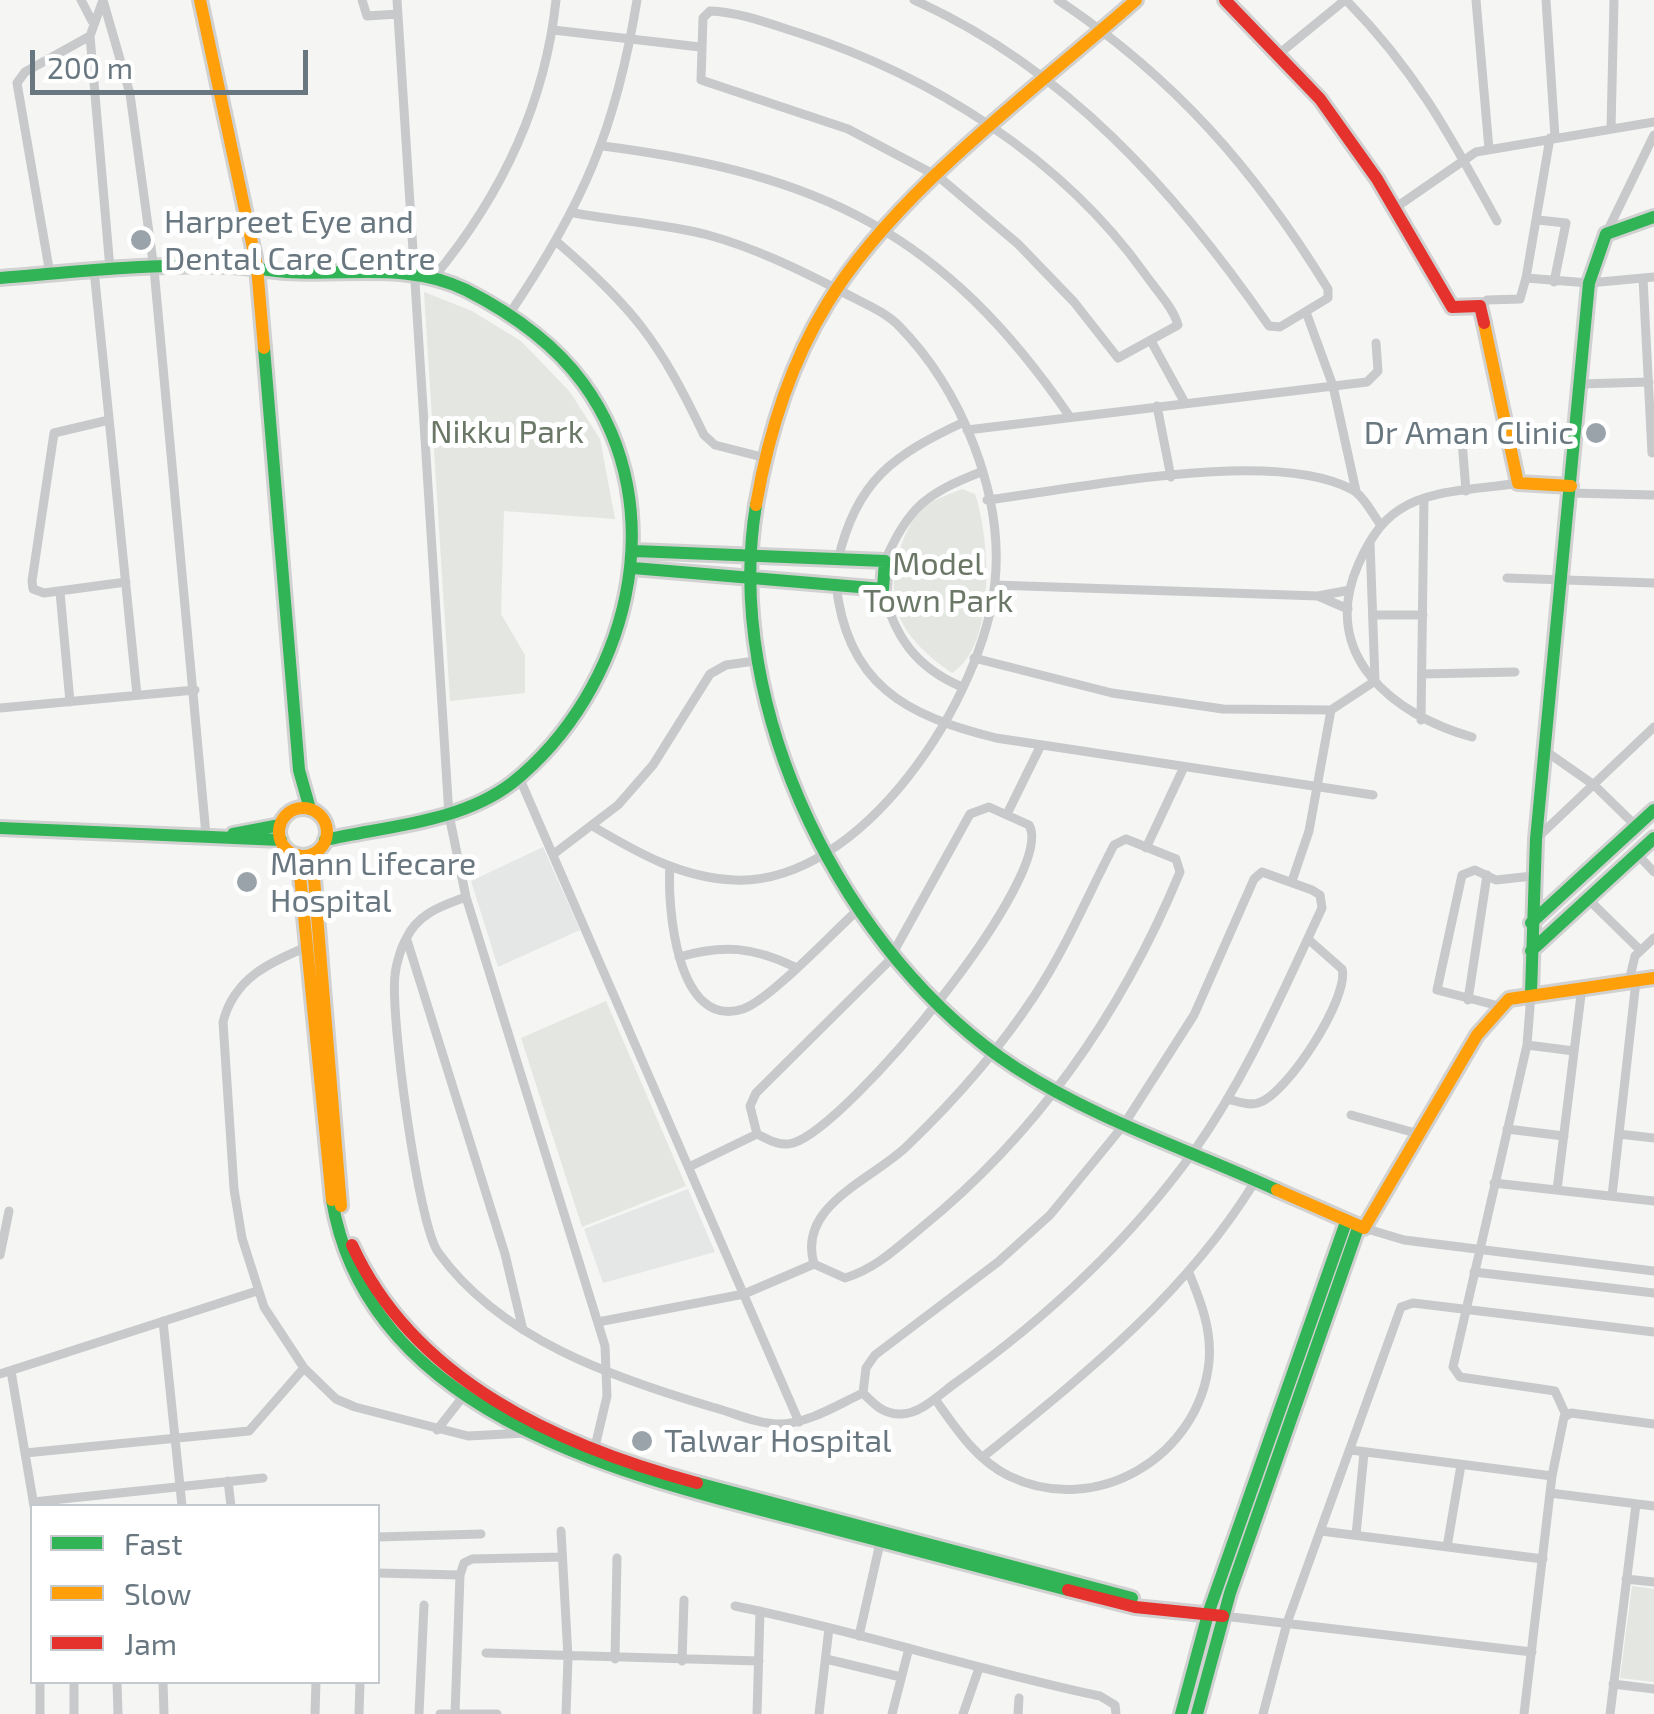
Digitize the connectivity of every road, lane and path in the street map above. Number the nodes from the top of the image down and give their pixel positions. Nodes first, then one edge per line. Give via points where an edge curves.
1 (81, 0) edge
2 (103, 0) edge
3 (200, 0) edge
4 (362, 0) edge
5 (397, 0) edge
6 (556, 0) edge
7 (636, 0) edge
8 (914, 0) edge
9 (1058, 0) edge
10 (1136, 0) edge
11 (1224, 0) edge
12 (1345, 0) edge
13 (1476, 0) edge
14 (1546, 0) edge
15 (1614, 0) edge
16 (398, 14) junction
17 (92, 21) junction
18 (553, 30) junction
19 (1103, 30) junction
20 (90, 36) junction
21 (630, 38) junction
22 (700, 47) junction
23 (1280, 53) junction
24 (1047, 80) junction
25 (1654, 122) edge
26 (993, 127) junction
27 (1611, 129) junction
28 (1654, 135) edge
29 (1553, 137) junction
30 (603, 146) junction
31 (1490, 149) junction
32 (1463, 158) junction
33 (939, 176) junction
34 (1396, 208) junction
35 (574, 214) junction
36 (1654, 217) edge
37 (1497, 220) dead end
38 (1538, 220) junction
39 (890, 231) junction
40 (1606, 234) junction
41 (557, 242) junction
42 (258, 267) junction
43 (154, 269) junction
44 (94, 270) junction
45 (110, 270) junction
46 (413, 271) junction
47 (50, 274) junction
48 (0, 278) edge
49 (434, 278) junction
50 (1526, 278) junction
51 (1648, 278) edge
52 (1554, 282) junction
53 (1589, 283) junction
54 (837, 289) junction
55 (1480, 306) junction
56 (1306, 312) junction
57 (510, 313) junction
58 (1151, 341) junction
59 (1376, 343) dead end
60 (1651, 363) edge
61 (1649, 382) junction
62 (1579, 384) junction
63 (1334, 386) junction
64 (1184, 403) junction
65 (1157, 406) junction
66 (1070, 417) junction
67 (110, 420) junction
68 (966, 426) junction
69 (1461, 428) dead end
70 (1652, 453) edge
71 (762, 457) junction
72 (981, 472) junction
73 (1171, 477) junction
74 (1518, 483) junction
75 (1571, 490) junction
76 (1356, 491) junction
77 (1466, 491) junction
78 (1654, 495) edge
79 (1424, 499) junction
80 (987, 500) junction
81 (1380, 524) junction
82 (1370, 542) junction
83 (635, 551) junction
84 (746, 558) junction
85 (885, 562) junction
86 (838, 563) junction
87 (634, 568) junction
88 (746, 577) junction
89 (1507, 578) dead end
90 (126, 582) junction
91 (836, 582) junction
92 (1560, 582) junction
93 (1654, 583) edge
94 (995, 585) junction
95 (883, 590) junction
96 (1350, 590) junction
97 (60, 592) junction
98 (1318, 596) junction
99 (1348, 610) junction
100 (1373, 615) junction
101 (1423, 615) junction
102 (974, 658) junction
103 (755, 661) junction
104 (1515, 672) dead end
105 (1422, 674) junction
106 (1374, 682) junction
107 (962, 687) junction
108 (195, 690) junction
109 (138, 695) junction
110 (70, 702) junction
111 (0, 708) edge
112 (1331, 710) junction
113 (1421, 720) junction
114 (943, 726) junction
115 (1654, 727) edge
116 (1472, 737) dead end
117 (1040, 745) junction
118 (1544, 750) junction
119 (1184, 767) junction
120 (299, 770) junction
121 (519, 777) junction
122 (1594, 785) junction
123 (1318, 786) junction
124 (1373, 796) dead end
125 (310, 809) junction
126 (294, 810) junction
127 (1654, 810) edge
128 (1007, 814) junction
129 (448, 815) junction
130 (323, 820) junction
131 (1636, 826) junction
132 (594, 827) junction
133 (0, 828) edge
134 (362, 831) junction
135 (280, 833) junction
136 (206, 835) junction
137 (1654, 838) edge
138 (1536, 839) junction
139 (325, 840) junction
140 (1146, 848) junction
141 (555, 853) junction
142 (1637, 854) junction
143 (305, 855) junction
144 (826, 856) junction
145 (670, 866) junction
146 (1654, 872) edge
147 (1487, 875) junction
148 (1534, 876) junction
149 (1292, 881) junction
150 (466, 897) junction
151 (1588, 900) junction
152 (858, 909) junction
153 (1531, 922) junction
154 (406, 938) junction
155 (1654, 938) edge
156 (1308, 939) junction
157 (309, 946) junction
158 (1639, 950) junction
159 (1531, 951) junction
160 (894, 954) junction
161 (679, 957) junction
162 (795, 967) junction
163 (1654, 978) edge
164 (1632, 981) junction
165 (1582, 987) junction
166 (1531, 993) junction
167 (1468, 1000) junction
168 (940, 1004) junction
169 (1499, 1006) junction
170 (1527, 1045) junction
171 (1574, 1051) junction
172 (992, 1052) junction
173 (1056, 1089) junction
174 (1227, 1099) junction
175 (1351, 1115) dead end
176 (1123, 1126) junction
177 (1507, 1128) junction
178 (756, 1134) junction
179 (1419, 1134) junction
180 (1619, 1134) junction
181 (1564, 1136) junction
182 (1654, 1138) edge
183 (1192, 1152) junction
184 (690, 1166) junction
185 (1494, 1182) junction
186 (1254, 1183) junction
187 (1558, 1190) junction
188 (1612, 1196) junction
189 (1654, 1200) edge
190 (8, 1211) dead end
191 (1356, 1226) junction
192 (1479, 1250) junction
193 (0, 1255) edge
194 (1562, 1260) junction
195 (814, 1264) junction
196 (1654, 1271) edge
197 (1474, 1272) junction
198 (1189, 1273) junction
199 (1558, 1282) junction
200 (257, 1290) junction
201 (1654, 1293) edge
202 (744, 1294) junction
203 (1466, 1311) junction
204 (163, 1321) junction
205 (598, 1322) junction
206 (523, 1330) junction
207 (1654, 1332) edge
208 (304, 1368) junction
209 (606, 1371) junction
210 (6, 1373) edge
211 (864, 1393) junction
212 (465, 1394) junction
213 (934, 1398) junction
214 (1566, 1414) junction
215 (798, 1422) junction
216 (1654, 1424) edge
217 (437, 1430) junction
218 (527, 1433) junction
219 (176, 1437) junction
220 (1351, 1450) junction
221 (594, 1451) junction
222 (24, 1453) junction
223 (1364, 1453) junction
224 (983, 1457) junction
225 (1461, 1465) junction
226 (1552, 1476) junction
227 (263, 1478) dead end
228 (228, 1481) junction
229 (180, 1487) junction
230 (1550, 1493) junction
231 (34, 1504) edge
232 (182, 1504) edge
233 (231, 1504) edge
234 (1636, 1504) junction
235 (1654, 1506) edge
236 (562, 1531) dead end
237 (1322, 1531) junction
238 (481, 1534) dead end
239 (1356, 1535) junction
240 (380, 1537) edge
241 (880, 1543) junction
242 (1447, 1546) junction
243 (562, 1558) junction
244 (616, 1558) dead end
245 (1543, 1559) junction
246 (380, 1573) edge
247 (460, 1575) junction
248 (1626, 1579) junction
249 (1654, 1582) edge
250 (684, 1600) dead end
251 (424, 1605) dead end
252 (735, 1606) dead end
253 (1152, 1607) junction
254 (760, 1611) junction
255 (1208, 1614) junction
256 (1223, 1616) junction
257 (1286, 1622) junction
258 (829, 1628) junction
259 (860, 1636) junction
260 (909, 1648) junction
261 (1532, 1652) junction
262 (486, 1653) dead end
263 (568, 1658) junction
264 (826, 1659) junction
265 (616, 1660) junction
266 (682, 1661) junction
267 (758, 1661) junction
268 (978, 1671) junction
269 (901, 1677) junction
270 (40, 1684) edge
271 (74, 1684) edge
272 (117, 1684) edge
273 (164, 1684) edge
274 (316, 1684) edge
275 (360, 1684) edge
276 (1614, 1684) junction
277 (1654, 1690) edge
278 (1019, 1698) dead end
279 (40, 1714) edge
280 (74, 1714) edge
281 (118, 1714) edge
282 (164, 1714) edge
283 (315, 1714) edge
284 (359, 1714) edge
285 (418, 1714) edge
286 (440, 1714) edge
287 (455, 1714) edge
288 (497, 1714) edge
289 (566, 1714) edge
290 (757, 1714) edge
291 (819, 1714) edge
292 (892, 1714) edge
293 (963, 1714) edge
294 (1018, 1714) edge
295 (1116, 1714) edge
296 (1181, 1714) edge
297 (1196, 1714) edge
298 (1263, 1714) edge
299 (1524, 1714) edge
300 (1610, 1714) edge

1 - 17 street
2 - 17 street
2 - 43 street via 130,94
3 - 42 street
4 - 16 street via 367,16
5 - 16 street
6 - 18 street
7 - 21 street
8 - 24 street via 983,35
9 - 19 street
10 - 19 street
11 - 23 street
12 - 23 street
12 - 32 street via 1439,112
13 - 31 street
14 - 29 street
15 - 27 street
16 - 46 street
17 - 20 street
18 - 21 street
18 - 49 street via 537,103 500,182
19 - 24 street
19 - 56 street via 1191,106 1261,186 1328,289 1328,298
20 - 45 street
20 - 47 street via 17,83
21 - 22 street
21 - 30 street
22 - 26 street via 710,11 746,16 872,59
22 - 33 street via 698,71 706,83 848,128
23 - 34 street
24 - 26 street
24 - 56 street via 1181,205 1269,326
25 - 27 street
26 - 33 street
26 - 58 street via 1135,260 1178,321
27 - 29 street
28 - 40 street
29 - 31 street
29 - 38 street
30 - 35 street
30 - 39 street via 764,176
31 - 32 street
32 - 34 street
32 - 37 street
33 - 39 street
33 - 58 street via 1018,244 1118,358
34 - 55 street via 1452,308
35 - 41 street
35 - 54 street via 707,235 773,257
36 - 40 street
38 - 50 street
38 - 52 street via 1566,223
39 - 54 street
39 - 66 street via 988,316 1033,363
40 - 53 street
41 - 57 street
41 - 71 street via 635,313 714,445
42 - 43 street
42 - 46 street
42 - 120 street
43 - 45 street
43 - 108 street
44 - 45 street
44 - 47 street
44 - 67 street
46 - 49 street
46 - 129 street
47 - 48 street
49 - 57 street
50 - 52 street
50 - 55 street via 1520,298
51 - 53 street
51 - 60 street
52 - 53 street
53 - 62 street
54 - 68 street via 899,326
54 - 71 street via 816,322
55 - 74 street
56 - 63 street
57 - 83 street via 577,375 602,415 626,478
58 - 64 street
59 - 63 street via 1374,380
60 - 61 street
61 - 62 street
61 - 70 street
62 - 75 street
63 - 64 street
63 - 76 street
64 - 65 street
65 - 66 street
65 - 73 street
66 - 68 street
67 - 90 street
67 - 97 street via 54,432 32,581 38,592
68 - 72 street
68 - 86 street via 901,454 871,481 846,522
69 - 77 street
71 - 84 street
72 - 80 street
72 - 85 street via 912,510
73 - 76 street via 1272,472 1323,477
73 - 80 street
74 - 75 street
74 - 77 street
75 - 78 street
75 - 92 street
76 - 81 street
77 - 79 street
79 - 81 street
79 - 101 street
80 - 94 street
81 - 82 street
82 - 96 street
82 - 100 street
83 - 84 street
83 - 87 street
84 - 86 street
84 - 88 street
85 - 86 street
85 - 95 street
87 - 88 street
87 - 121 street via 604,673 570,723
88 - 91 street
88 - 103 street
89 - 92 street
90 - 97 street
90 - 109 street
91 - 95 street
91 - 114 street via 845,631 882,690
92 - 93 street
92 - 118 street
94 - 98 street
94 - 102 street
95 - 107 street via 902,643
96 - 98 street
96 - 99 street
97 - 110 street
98 - 99 street
99 - 106 street via 1360,662
100 - 101 street
100 - 106 street
101 - 105 street
102 - 107 street
102 - 112 street via 1112,693 1204,706
103 - 132 street via 710,674 653,765
103 - 144 street via 786,771
104 - 105 street
105 - 113 street
106 - 112 street
106 - 113 street
107 - 114 street
108 - 109 street
108 - 136 street
109 - 110 street
110 - 111 street
112 - 123 street
113 - 116 street
114 - 117 street
114 - 144 street via 898,790
115 - 122 street
117 - 119 street
117 - 128 street
118 - 122 street
118 - 138 street
119 - 123 street
119 - 140 street
120 - 125 street
120 - 126 street
121 - 129 street
121 - 141 street
122 - 131 street
122 - 138 street
123 - 124 street
123 - 149 street
125 - 126 street
125 - 130 street
126 - 135 street
127 - 131 street
128 - 160 street via 983,806 970,814
128 - 168 street via 1032,830 1028,856
129 - 134 street
129 - 150 street
130 - 134 street
130 - 139 street
131 - 153 street
132 - 141 street
132 - 145 street
133 - 136 street
134 - 139 street
135 - 136 street
135 - 143 street
137 - 142 street
138 - 148 street
139 - 143 street
140 - 172 street via 1126,840 1114,845 1035,996
140 - 173 street via 1176,859 1180,872 1147,951
141 - 184 street
142 - 146 street
142 - 151 street
143 - 157 street
143 - 221 street via 334,1153 356,1259 416,1342 516,1416
144 - 145 street via 737,881
144 - 152 street
145 - 161 street via 670,918
147 - 148 street
147 - 167 street
147 - 167 street via 1462,875 1436,986
148 - 153 street
149 - 156 street via 1322,902
149 - 176 street via 1266,872 1254,879 1194,1015
150 - 154 street via 435,908
150 - 205 street
151 - 158 street
151 - 159 street
152 - 160 street
152 - 162 street
153 - 159 street
154 - 206 street
154 - 206 street via 394,975 425,1222 452,1270
155 - 158 street
156 - 174 street
156 - 174 street via 1342,969 1343,987 1318,1037 1266,1099
157 - 200 street via 254,974 228,1004 223,1022 234,1189
157 - 212 street via 326,1166 352,1272 384,1321
158 - 164 street
159 - 166 street
160 - 168 street
160 - 178 street via 756,1093 750,1106
161 - 162 street via 741,947
161 - 162 street via 698,996 728,1010 752,1005
163 - 164 street
164 - 165 street
164 - 180 street
165 - 166 street
165 - 171 street
166 - 169 street
166 - 170 street
167 - 169 street
168 - 172 street
168 - 178 street via 876,1076 800,1140 777,1144
169 - 179 street
170 - 171 street
170 - 177 street
171 - 181 street
172 - 173 street
172 - 195 street via 902,1151 819,1216 808,1246
173 - 176 street
173 - 195 street via 982,1175 880,1262 845,1278
174 - 183 street
175 - 179 street
176 - 183 street
176 - 211 street via 1050,1214 875,1356 866,1368
177 - 181 street
177 - 185 street
178 - 184 street
179 - 191 street
180 - 182 street
180 - 188 street
181 - 187 street
183 - 186 street
183 - 213 street via 1119,1241 1043,1314
184 - 202 street
185 - 187 street
185 - 192 street
186 - 191 street
186 - 198 street
187 - 188 street
188 - 189 street
190 - 193 street
191 - 192 street
191 - 255 street
191 - 256 street
192 - 194 street
192 - 197 street
194 - 196 street
194 - 199 street
195 - 202 street
197 - 199 street
197 - 203 street
198 - 224 street via 1086,1374
198 - 224 street via 1204,1309 1209,1360 1190,1423 1164,1454 1142,1471 1082,1488 1027,1482
199 - 201 street
200 - 204 street
200 - 208 street
202 - 205 street
202 - 215 street
203 - 207 street
203 - 214 street via 1453,1367 1457,1376 1555,1391
203 - 220 street via 1413,1303 1402,1308
204 - 210 street
204 - 219 street
205 - 209 street
206 - 209 street
208 - 217 street via 336,1398
208 - 219 street via 249,1431
209 - 215 street via 775,1425
209 - 221 street
210 - 222 street
211 - 213 street via 888,1413 906,1414
211 - 215 street
212 - 217 street
212 - 218 street
213 - 224 street
214 - 216 street
214 - 226 street
217 - 218 street
218 - 241 street via 640,1479
219 - 222 street
219 - 229 street
220 - 223 street
220 - 237 street
221 - 253 street
222 - 231 street
223 - 225 street
223 - 239 street
225 - 226 street
225 - 242 street
226 - 230 street
227 - 228 street
228 - 229 street
228 - 233 street
229 - 231 street
229 - 232 street
230 - 234 street
230 - 245 street
234 - 235 street
234 - 248 street
236 - 243 street
237 - 239 street
237 - 257 street
238 - 240 street
239 - 242 street
241 - 253 street
241 - 259 street
242 - 245 street
243 - 247 street via 472,1559
243 - 263 street
244 - 265 street
245 - 261 street
246 - 247 street
247 - 287 street
248 - 249 street
248 - 276 street
250 - 266 street
251 - 285 street
252 - 254 street
253 - 255 street
254 - 258 street
254 - 267 street
255 - 256 street
255 - 296 street
256 - 257 street
256 - 297 street
257 - 261 street
257 - 298 street
258 - 259 street
258 - 264 street
259 - 260 street
260 - 268 street
260 - 269 street
261 - 299 street
262 - 263 street
263 - 265 street
263 - 289 street
264 - 269 street
264 - 291 street
265 - 266 street
266 - 267 street
267 - 290 street
268 - 293 street
268 - 295 street via 1100,1696
269 - 292 street
270 - 279 street
271 - 280 street
272 - 281 street
273 - 282 street
274 - 283 street
275 - 284 street
276 - 277 street
276 - 300 street
278 - 294 street
286 - 287 street
287 - 288 street

